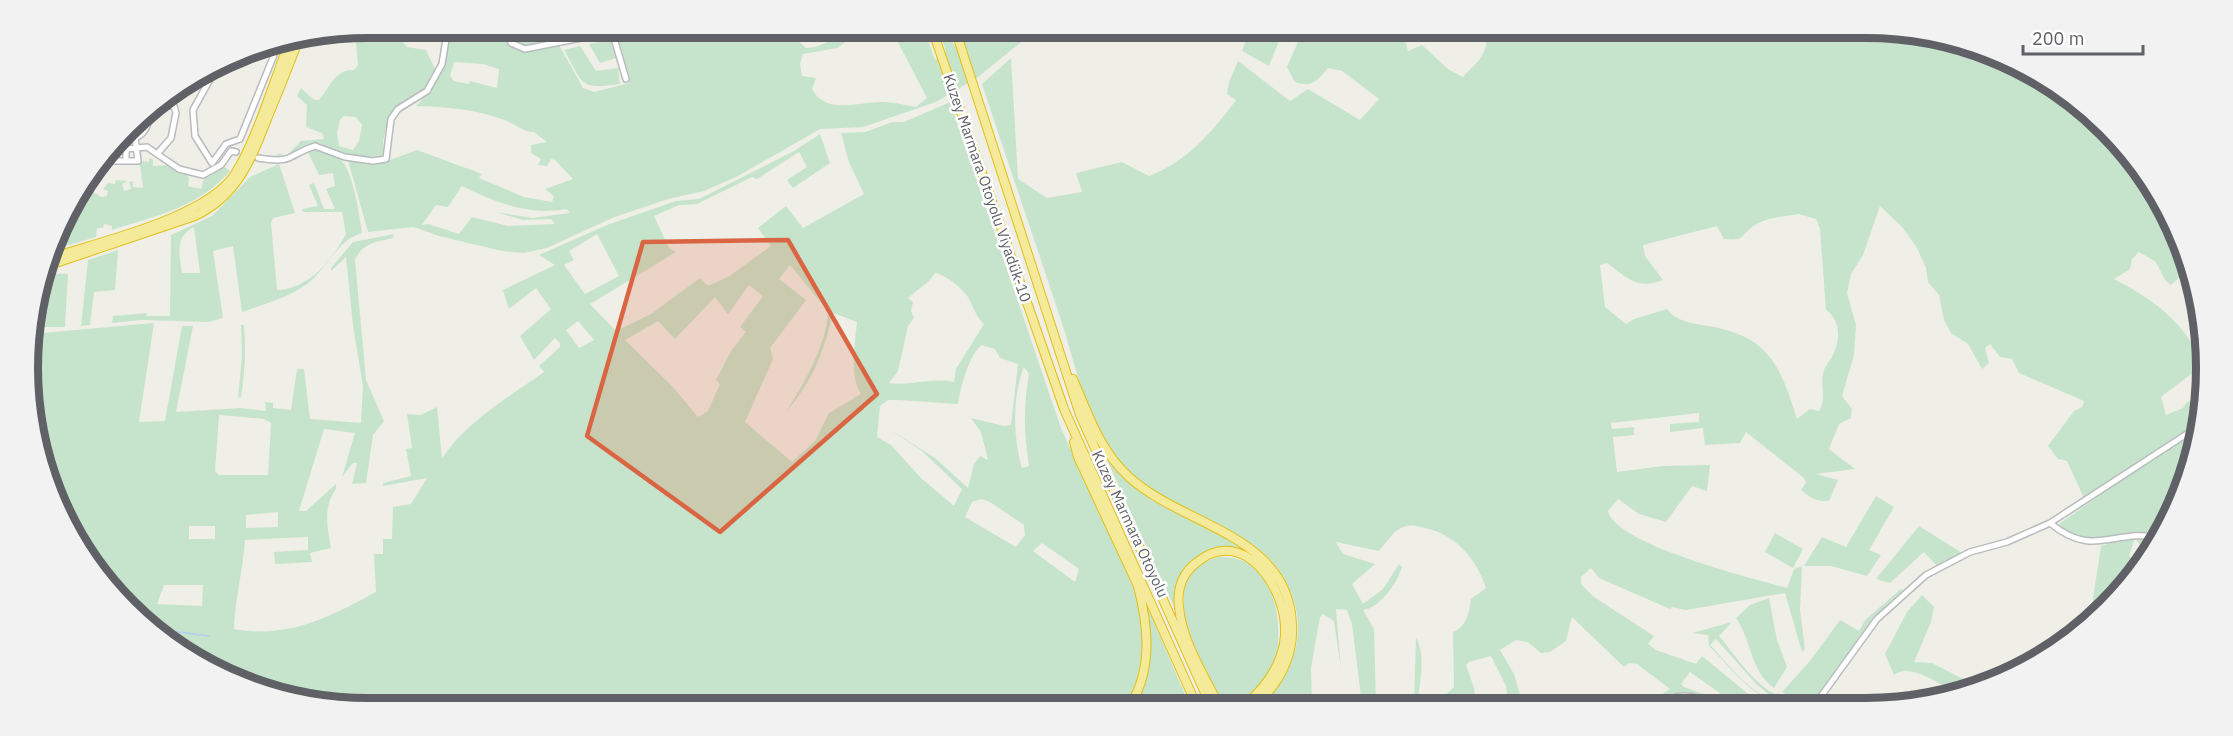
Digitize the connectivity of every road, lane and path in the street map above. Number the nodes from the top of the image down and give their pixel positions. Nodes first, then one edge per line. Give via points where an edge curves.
1 (446, 38) edge
2 (509, 38) edge
3 (575, 38) edge
4 (614, 38) edge
5 (935, 38) edge
6 (958, 38) edge
7 (296, 46) edge
8 (286, 48) edge
9 (276, 51) edge
10 (211, 78) edge
11 (626, 79) dead end
12 (167, 106) edge
13 (147, 123) edge
14 (124, 146) edge
15 (137, 148) junction
16 (126, 149) junction
17 (237, 152) dead end
18 (157, 154) junction
19 (258, 159) dead end
20 (126, 160) junction
21 (111, 161) edge
22 (58, 255) edge
23 (55, 263) edge
24 (1055, 340) junction
25 (1042, 346) joint
26 (1064, 409) junction
27 (2189, 433) edge
28 (2050, 523) junction
29 (2149, 536) edge
30 (1133, 698) edge
31 (1193, 698) edge
32 (1207, 698) edge
33 (1215, 698) edge
34 (1252, 698) edge
35 (1262, 698) edge
36 (1672, 698) edge
37 (1693, 698) edge
38 (1820, 698) edge

1 - 19 street via 442,64 427,91 398,109 391,119 386,159 353,159 315,146 280,162
2 - 3 street via 511,43 525,49
4 - 11 street
5 - 25 highway, Kuzey Marmara Otoyolu Viyadük-10
6 - 24 highway, Kuzey Marmara Otoyolu Viyadük-10
7 - 23 highway via 248,166 228,195 195,216
8 - 22 highway via 242,161 225,186 209,199 173,216
9 - 10 street via 240,139 226,144 212,163 197,141 193,110
12 - 18 street via 174,106 176,112 171,138
13 - 15 street via 143,134 135,138
14 - 16 street
15 - 16 street
15 - 18 street via 147,147
15 - 20 street via 138,161
16 - 20 street
17 - 18 street via 231,151 214,170 198,175 179,170
20 - 21 street
24 - 32 highway, Kuzey Marmara Otoyolu via 1080,415
24 - 35 highway via 1097,434 1121,469 1163,503 1251,548 1277,574 1290,606 1292,639 1284,668
25 - 26 highway, Kuzey Marmara Otoyolu
26 - 30 highway via 1078,457 1143,607 1148,641 1146,663
26 - 31 highway, Kuzey Marmara Otoyolu
27 - 28 street
28 - 29 street via 2072,538 2087,542 2135,534
28 - 38 street via 2007,542 1964,554 1912,585 1869,629
33 - 34 highway via 1188,639 1179,604 1183,579 1192,566 1207,555 1223,552 1245,556 1261,567 1274,585 1284,612 1285,636 1278,663
36 - 37 street

